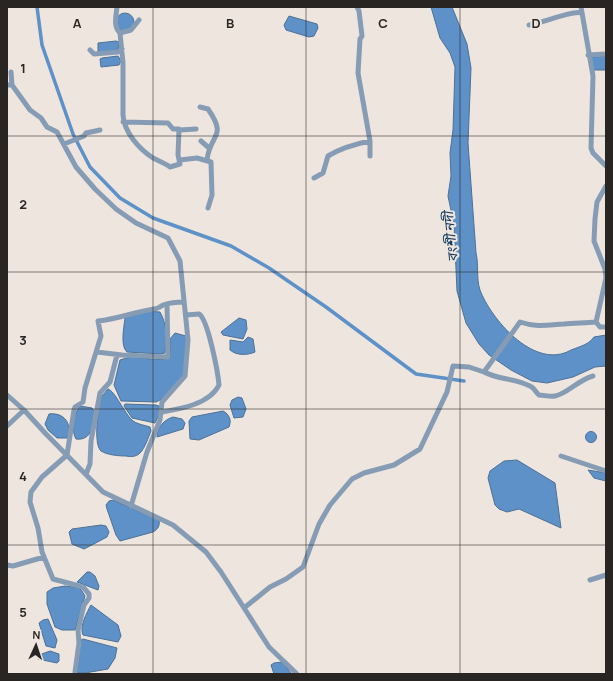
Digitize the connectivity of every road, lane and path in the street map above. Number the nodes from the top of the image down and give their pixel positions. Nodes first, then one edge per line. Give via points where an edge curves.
1 (117, 7) edge
2 (357, 7) edge
3 (581, 10) edge
4 (140, 20) dead end
5 (530, 25) dead end
6 (120, 34) junction
7 (122, 49) junction
8 (90, 50) dead end
9 (606, 54) edge
10 (588, 55) junction
11 (11, 72) dead end
12 (10, 85) edge
13 (200, 107) dead end
14 (123, 122) junction
15 (196, 129) dead end
16 (100, 130) dead end
17 (180, 130) junction
18 (201, 141) dead end
19 (370, 141) junction
20 (65, 144) junction
21 (210, 148) junction
22 (370, 156) dead end
23 (180, 160) junction
24 (207, 160) junction
25 (606, 166) edge
26 (314, 178) dead end
27 (606, 186) edge
28 (208, 208) dead end
29 (184, 302) junction
30 (166, 304) junction
31 (186, 315) junction
32 (596, 322) junction
33 (606, 327) edge
34 (97, 352) junction
35 (117, 355) junction
36 (484, 371) junction
37 (593, 376) dead end
38 (7, 394) edge
39 (24, 410) junction
40 (162, 412) junction
41 (7, 426) edge
42 (67, 455) junction
43 (561, 456) dead end
44 (606, 471) edge
45 (86, 474) junction
46 (131, 506) junction
47 (44, 557) junction
48 (7, 565) edge
49 (606, 575) edge
50 (590, 580) dead end
51 (244, 608) junction
52 (75, 672) dead end
53 (297, 674) edge

1 - 6 street via 115,25
2 - 19 street via 362,36 358,73
3 - 5 street
3 - 10 street
4 - 6 street via 131,30
6 - 7 street
7 - 8 street via 118,52 94,54
7 - 14 street
9 - 10 street
10 - 25 street via 593,87 591,148
11 - 12 street
12 - 20 street via 27,107 41,118 47,127 57,132
13 - 21 street via 208,109 217,125 218,135
14 - 17 street via 168,123 173,129
14 - 23 street via 127,132 153,158 173,167 180,164
15 - 17 street
16 - 20 street via 86,133 83,137
17 - 23 street
18 - 21 street
19 - 22 street
19 - 26 street via 341,148 330,154 323,173
20 - 29 street via 82,174 116,209 136,223 170,240 180,261
21 - 24 street
23 - 24 street
24 - 28 street via 212,164 212,195
27 - 32 street via 597,202 595,219 594,240 606,278 600,314
29 - 30 street
29 - 31 street
30 - 34 street via 156,309 98,321 101,336
30 - 35 street via 168,356
31 - 40 street via 188,351 185,376 162,402
31 - 40 street via 199,314 203,317 211,341 219,385 209,397 183,409
32 - 33 street via 600,327
32 - 36 street via 544,327 520,322
34 - 35 street
34 - 42 street via 83,402 74,410
35 - 45 street via 110,382 100,393 91,441 90,464
36 - 37 street via 491,376 527,384 539,395 554,396
36 - 51 street via 455,365 447,392 420,449 394,465 352,479 330,505 319,524 303,567 270,587
38 - 39 street
39 - 41 street
39 - 42 street
40 - 46 street via 137,480
42 - 45 street
42 - 47 street via 42,477 31,492 30,502
43 - 44 street
45 - 46 street via 103,492
46 - 51 street via 173,525 198,545 216,565
47 - 48 street via 13,566
47 - 52 street via 53,579 83,587 89,594 78,630
49 - 50 street
51 - 53 street via 269,647

